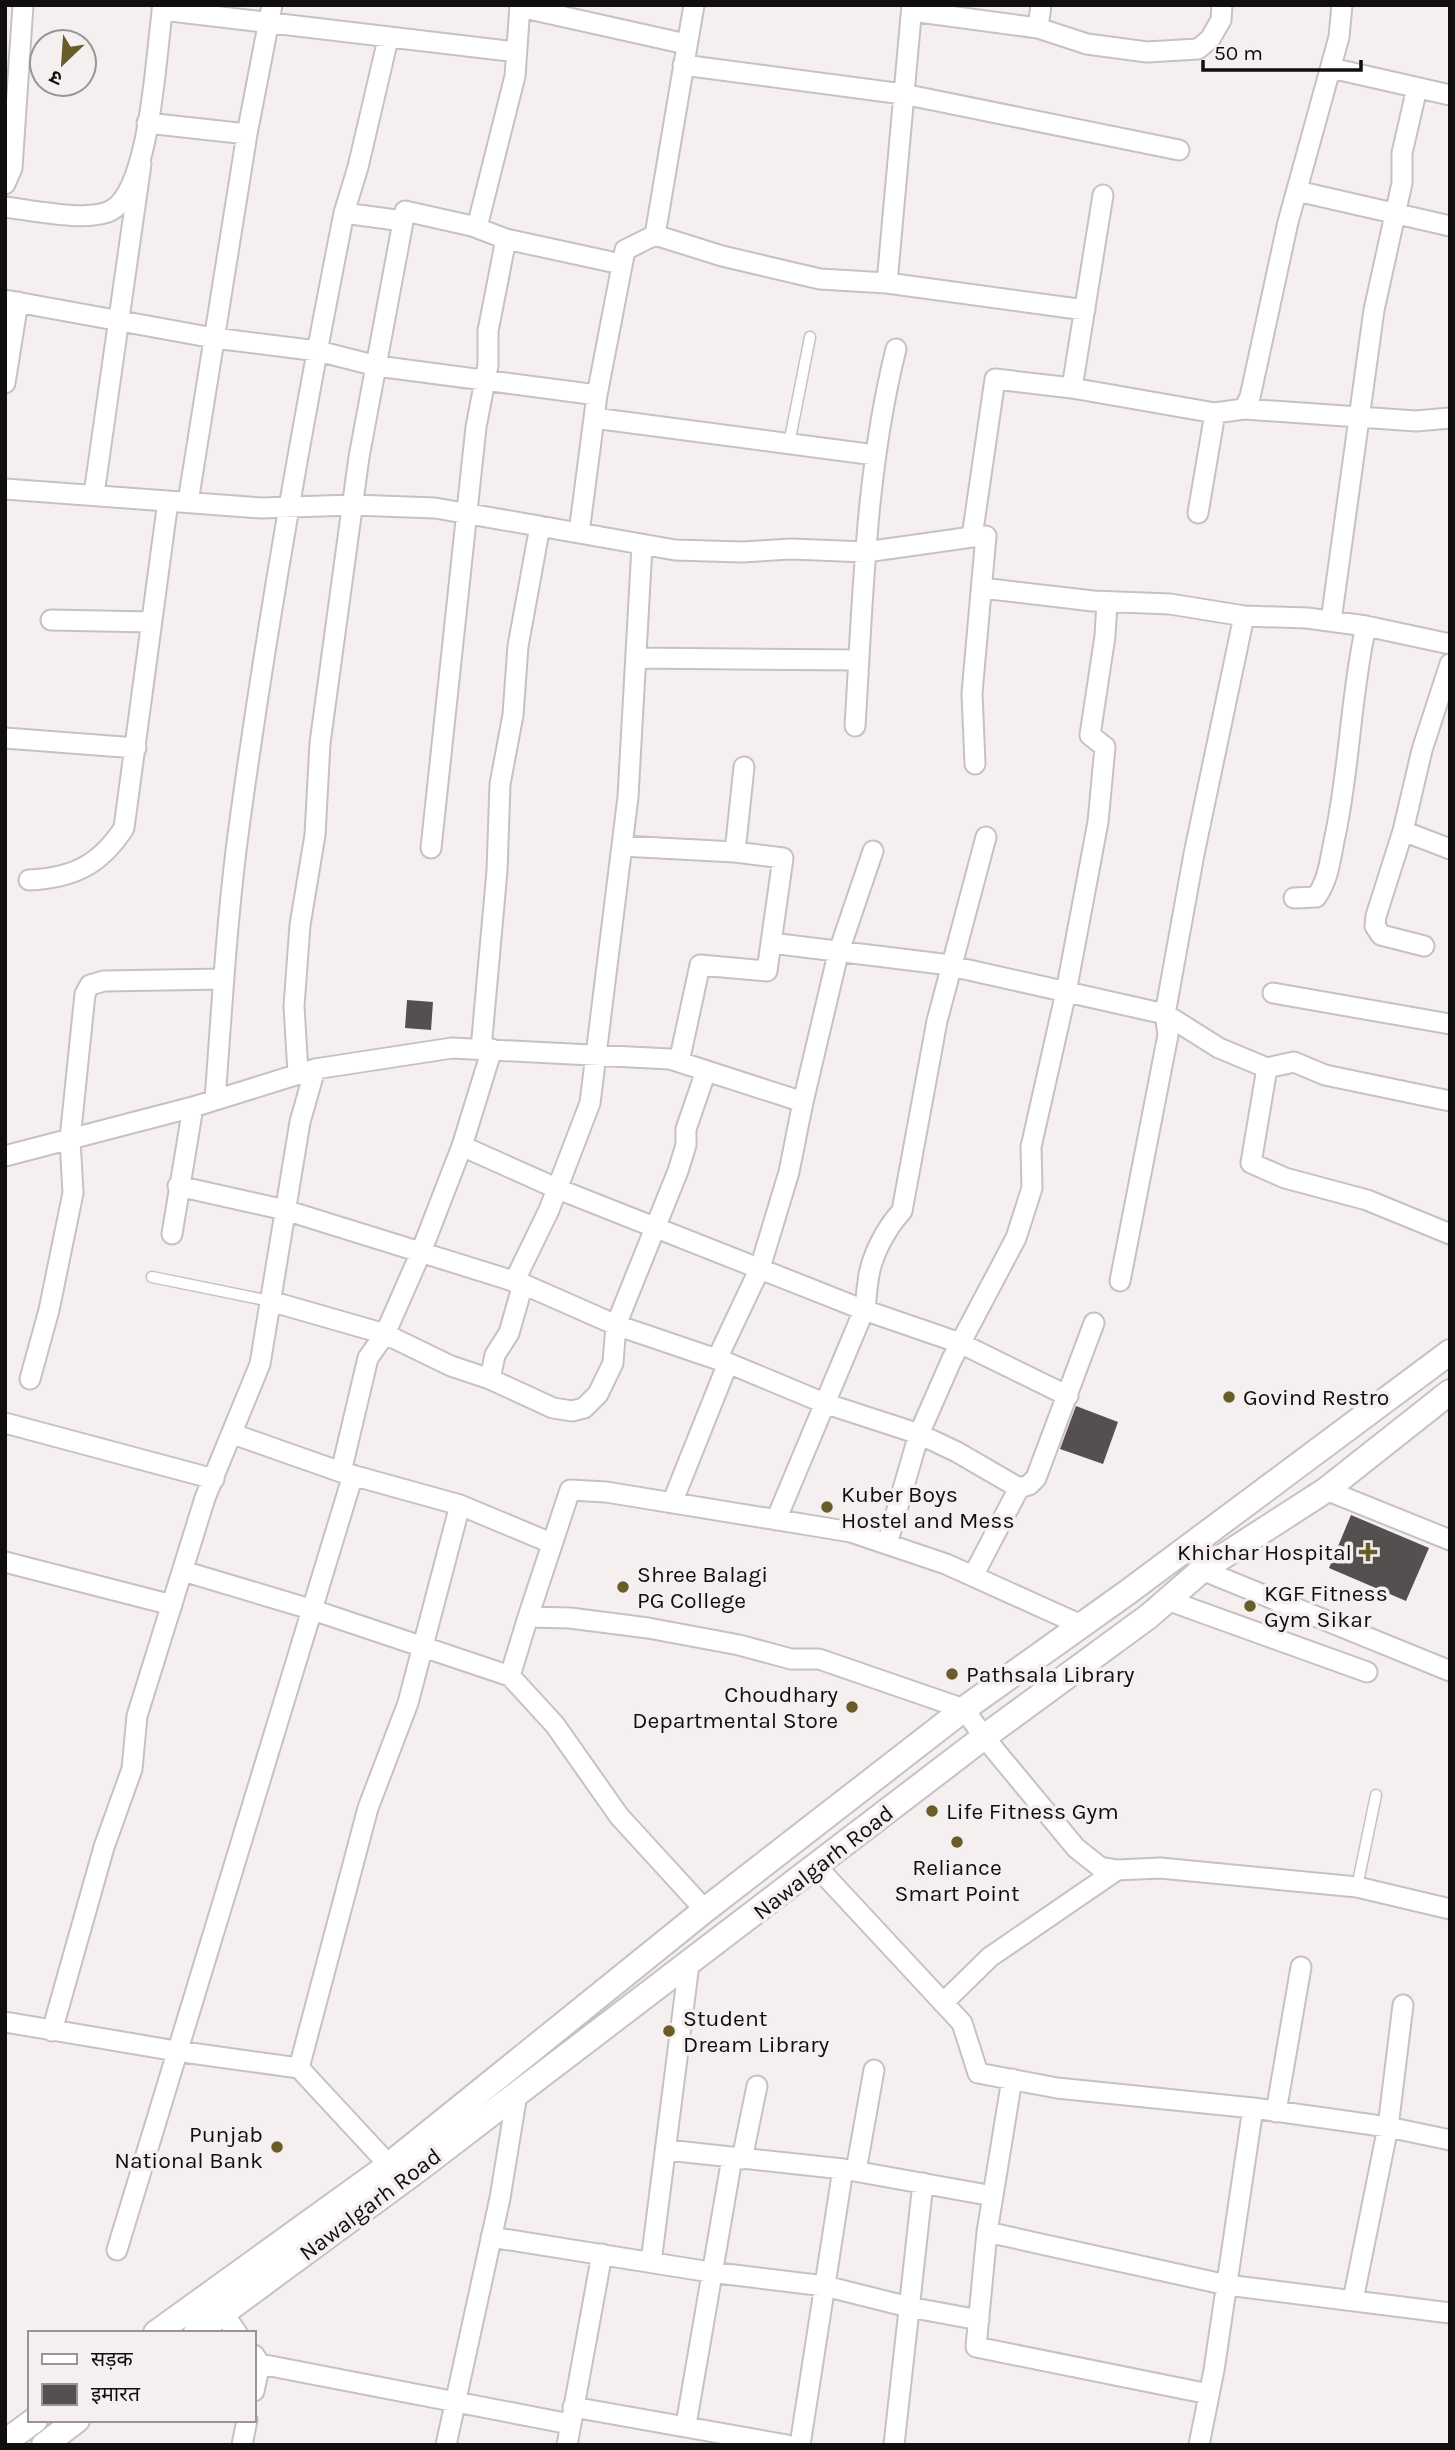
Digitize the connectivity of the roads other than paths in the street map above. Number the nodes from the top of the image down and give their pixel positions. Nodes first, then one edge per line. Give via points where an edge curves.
1 (23, 5) edge
2 (694, 5) edge
3 (1041, 5) edge
4 (1222, 5) edge
5 (1342, 5) edge
6 (520, 6) edge
7 (162, 8) edge
8 (912, 8) edge
9 (271, 15) edge
10 (1038, 28) junction
11 (388, 39) junction
12 (686, 44) junction
13 (516, 52) junction
14 (683, 65) junction
15 (1331, 68) junction
16 (1417, 88) junction
17 (903, 94) junction
18 (1450, 95) edge
19 (147, 123) junction
20 (247, 134) junction
21 (1180, 150) dead end
22 (141, 164) junction
23 (5, 184) edge
24 (1297, 191) junction
25 (1103, 195) dead end
26 (5, 207) edge
27 (344, 213) junction
28 (1395, 213) junction
29 (403, 221) junction
30 (1450, 226) edge
31 (477, 227) junction
32 (655, 235) junction
33 (506, 239) junction
34 (621, 264) junction
35 (887, 284) junction
36 (12, 301) edge
37 (1085, 310) junction
38 (120, 321) junction
39 (810, 337) dead end
40 (214, 338) junction
41 (896, 349) dead end
42 (318, 351) junction
43 (377, 366) junction
44 (485, 381) junction
45 (5, 383) edge
46 (1072, 388) junction
47 (597, 395) junction
48 (1244, 409) junction
49 (1215, 413) junction
50 (1357, 417) junction
51 (594, 418) junction
52 (1450, 418) edge
53 (789, 444) junction
54 (875, 455) junction
55 (5, 489) edge
56 (94, 494) junction
57 (168, 501) junction
58 (188, 502) junction
59 (353, 505) junction
60 (288, 507) junction
61 (1198, 513) dead end
62 (467, 514) junction
63 (540, 526) junction
64 (579, 533) junction
65 (972, 537) junction
66 (642, 546) junction
67 (866, 552) junction
68 (982, 588) junction
69 (1107, 602) junction
70 (1244, 616) junction
71 (51, 621) dead end
72 (1331, 621) junction
73 (151, 622) junction
74 (1366, 626) junction
75 (1450, 644) edge
76 (636, 658) junction
77 (859, 660) junction
78 (1450, 664) edge
79 (855, 726) dead end
80 (5, 738) edge
81 (136, 748) junction
82 (975, 764) dead end
83 (744, 767) dead end
84 (1403, 831) junction
85 (986, 836) dead end
86 (622, 846) junction
87 (431, 848) dead end
88 (1450, 849) edge
89 (873, 851) dead end
90 (735, 852) junction
91 (29, 880) dead end
92 (1294, 898) dead end
93 (771, 943) junction
94 (1424, 946) dead end
95 (838, 954) junction
96 (951, 966) junction
97 (224, 979) junction
98 (1066, 992) junction
99 (1273, 993) dead end
100 (1165, 1014) junction
101 (1450, 1024) edge
102 (486, 1049) junction
103 (598, 1054) junction
104 (679, 1062) junction
105 (1267, 1068) junction
106 (706, 1070) junction
107 (306, 1071) junction
108 (215, 1100) junction
109 (1450, 1101) edge
110 (803, 1102) junction
111 (193, 1107) junction
112 (70, 1139) junction
113 (462, 1146) junction
114 (5, 1156) edge
115 (178, 1186) junction
116 (558, 1189) junction
117 (285, 1210) junction
118 (656, 1226) junction
119 (172, 1234) dead end
120 (1450, 1234) edge
121 (421, 1252) junction
122 (760, 1268) junction
123 (152, 1277) dead end
124 (1120, 1281) dead end
125 (518, 1283) junction
126 (270, 1301) junction
127 (864, 1310) junction
128 (1094, 1322) dead end
129 (617, 1325) junction
130 (385, 1334) junction
131 (960, 1343) junction
132 (1440, 1359) edge
133 (723, 1361) junction
134 (30, 1379) dead end
135 (490, 1379) junction
136 (1449, 1395) edge
137 (1068, 1396) junction
138 (824, 1403) junction
139 (5, 1423) edge
140 (233, 1434) junction
141 (919, 1434) junction
142 (347, 1474) junction
143 (214, 1479) junction
144 (1019, 1488) junction
145 (1326, 1490) junction
146 (672, 1503) junction
147 (460, 1505) junction
148 (776, 1520) junction
149 (1450, 1539) edge
150 (551, 1543) junction
151 (887, 1544) junction
152 (5, 1562) edge
153 (1202, 1570) junction
154 (183, 1571) junction
155 (973, 1576) junction
156 (1167, 1600) junction
157 (172, 1605) junction
158 (310, 1609) junction
159 (528, 1617) junction
160 (1080, 1625) junction
161 (423, 1646) junction
162 (1450, 1671) edge
163 (1367, 1672) dead end
164 (510, 1676) junction
165 (964, 1709) junction
166 (984, 1737) junction
167 (1376, 1795) dead end
168 (817, 1867) junction
169 (1117, 1870) junction
170 (1357, 1887) junction
171 (1450, 1909) edge
172 (705, 1910) junction
173 (689, 1964) junction
174 (1301, 1967) dead end
175 (943, 2003) junction
176 (1403, 2005) dead end
177 (5, 2022) edge
178 (52, 2031) junction
179 (176, 2051) junction
180 (299, 2068) junction
181 (874, 2070) dead end
182 (1012, 2079) junction
183 (757, 2086) dead end
184 (517, 2094) junction
185 (1253, 2108) junction
186 (1276, 2112) junction
187 (1388, 2127) junction
188 (1450, 2140) edge
189 (667, 2150) junction
190 (737, 2158) junction
191 (389, 2165) junction
192 (849, 2170) junction
193 (923, 2183) junction
194 (993, 2196) junction
195 (988, 2232) junction
196 (491, 2237) junction
197 (117, 2250) dead end
198 (602, 2254) junction
199 (651, 2262) junction
200 (710, 2272) junction
201 (1227, 2285) junction
202 (825, 2286) junction
203 (1353, 2300) junction
204 (909, 2307) junction
205 (223, 2313) junction
206 (1450, 2313) edge
207 (979, 2320) junction
208 (159, 2331) edge
209 (199, 2331) edge
210 (236, 2331) edge
211 (257, 2359) edge
212 (1209, 2394) junction
213 (455, 2399) junction
214 (572, 2416) junction
215 (32, 2422) edge
216 (74, 2422) edge
217 (247, 2422) edge
218 (686, 2425) junction
219 (712, 2437) edge
220 (5, 2442) edge
221 (780, 2444) edge
222 (44, 2445) edge
223 (242, 2445) edge
224 (446, 2445) edge
225 (567, 2445) edge
226 (800, 2445) edge
227 (894, 2445) edge
228 (1199, 2445) edge

1 - 23 street via 12,168
2 - 12 street
3 - 10 street
4 - 10 street via 1221,20 1198,49 1147,52 1087,44
5 - 15 street
6 - 12 street
6 - 13 street
7 - 9 street
7 - 19 street
8 - 10 street
8 - 17 street
9 - 11 street
9 - 20 street
11 - 13 street
11 - 27 street
12 - 14 street
13 - 31 street via 515,76
14 - 17 street
14 - 32 street
15 - 16 street
15 - 24 street
16 - 18 street
16 - 28 street via 1402,153
17 - 21 street
17 - 35 street
19 - 20 street
19 - 22 street
20 - 40 street
22 - 26 street via 123,200 111,211 87,216
22 - 38 street
24 - 28 street
24 - 48 street
25 - 37 street
27 - 29 street
27 - 42 street
28 - 30 street
28 - 50 street
29 - 31 street via 405,211
29 - 43 street
31 - 33 street
32 - 34 street via 625,250
32 - 35 street via 820,279
33 - 34 street
33 - 44 street via 488,331
34 - 47 street
35 - 37 street
36 - 38 street
36 - 45 street
37 - 46 street
38 - 40 street
38 - 56 street
39 - 53 lane
40 - 42 street
40 - 58 street
41 - 54 street
42 - 43 street
42 - 60 street
43 - 44 street
43 - 59 street
44 - 47 street
44 - 62 street
46 - 49 street
46 - 65 street via 995,379
47 - 51 street
48 - 49 street
48 - 50 street
49 - 61 street
50 - 52 street
50 - 72 street
51 - 53 street
51 - 64 street
53 - 54 street
54 - 67 street
55 - 56 street
56 - 57 street
57 - 58 street
57 - 73 street
58 - 60 street
59 - 60 street
59 - 62 street
59 - 107 street via 320,743 315,835 300,925 294,1006
60 - 97 street via 240,822
62 - 63 street
62 - 87 street
63 - 64 street
63 - 102 street via 500,784
64 - 66 street
65 - 67 street
65 - 68 street via 986,537
66 - 67 street via 729,552
66 - 76 street
67 - 77 street
68 - 69 street
68 - 82 street via 972,693
69 - 70 street via 1170,604
69 - 98 street via 1090,735 1105,747 1098,822
70 - 72 street
70 - 100 street
71 - 73 street
72 - 74 street
73 - 81 street
74 - 75 street
74 - 92 street via 1357,667 1344,795 1326,878 1316,897
76 - 77 street
76 - 86 street
77 - 79 street
78 - 84 street via 1422,750
80 - 81 street
81 - 91 street via 124,828 110,850 56,879
83 - 90 street
84 - 88 street
84 - 94 street via 1375,926 1381,935
85 - 96 street
86 - 90 street
86 - 103 street
89 - 95 street
90 - 93 street via 783,858
93 - 95 street
93 - 104 street via 767,971 700,965
95 - 96 street
95 - 110 street
96 - 98 street
96 - 127 street via 902,1211 888,1226 867,1280
97 - 108 street
97 - 112 street via 90,985 82,1008
98 - 100 street
98 - 131 street via 1031,1147 1032,1188 1016,1238
99 - 101 street
100 - 105 street via 1219,1048
100 - 124 street via 1168,1035
102 - 103 street
102 - 107 street via 452,1048
102 - 113 street
103 - 104 street
103 - 116 street via 590,1103
104 - 106 street
105 - 109 street via 1293,1062 1325,1075
105 - 120 street via 1251,1163 1285,1178 1367,1200
106 - 110 street
106 - 118 street via 685,1129 686,1146 678,1171
107 - 108 street
107 - 117 street
108 - 111 street
110 - 122 street via 789,1172
111 - 112 street
111 - 115 street
112 - 114 street
112 - 134 street via 73,1193
113 - 116 street
113 - 121 street
115 - 117 street
115 - 119 street
116 - 118 street
116 - 125 street
117 - 121 street
117 - 126 street
118 - 122 street
118 - 129 street
121 - 125 street
121 - 130 street
122 - 127 street
122 - 133 street
123 - 126 lane
125 - 129 street
125 - 135 street via 509,1333 495,1355
126 - 130 street
126 - 140 street via 260,1364
127 - 131 street
127 - 138 street
128 - 137 street
129 - 133 street
129 - 135 street via 613,1363 598,1394 584,1408 553,1408
130 - 135 street
130 - 142 street via 368,1358
131 - 137 street
131 - 141 street
132 - 136 street
132 - 160 street
133 - 138 street
133 - 146 street
136 - 145 street, Nawalgarh Road
137 - 144 street via 1036,1478
138 - 141 street
138 - 148 street
139 - 143 street
140 - 142 street
140 - 143 street
141 - 144 street
141 - 151 street
142 - 147 street
142 - 158 street
143 - 154 street
144 - 155 street
145 - 149 street
145 - 153 street, Nawalgarh Road
146 - 148 street
146 - 150 street via 570,1490
147 - 150 street
147 - 161 street
148 - 151 street via 851,1532
150 - 159 street
151 - 155 street
152 - 157 street
153 - 156 street, Nawalgarh Road
153 - 162 street
154 - 157 street
154 - 158 street
155 - 160 street
156 - 163 street
156 - 166 street, Nawalgarh Road
157 - 178 street via 137,1716 132,1769 104,1847
158 - 161 street
158 - 179 street
159 - 164 street
159 - 165 street via 648,1628 791,1660 818,1659
160 - 165 street
161 - 164 street
161 - 180 street via 408,1703 368,1808
164 - 172 street via 555,1725 619,1816
165 - 166 street
165 - 172 street
166 - 168 street, Nawalgarh Road
166 - 169 street via 1076,1848 1091,1862
167 - 170 lane
168 - 173 street, Nawalgarh Road
168 - 175 street
169 - 170 street via 1160,1868
169 - 175 street via 990,1956
170 - 171 street
172 - 191 street
173 - 184 street, Nawalgarh Road
173 - 189 street
174 - 186 street
175 - 182 street via 962,2023 978,2073
176 - 187 street
177 - 178 street
178 - 179 street
179 - 180 street
179 - 197 street
180 - 191 street
181 - 192 street
182 - 185 street via 1057,2088
182 - 194 street
183 - 190 street
184 - 196 street
184 - 205 street, Nawalgarh Road
185 - 186 street
185 - 201 street
186 - 187 street
187 - 188 street
187 - 203 street
189 - 190 street
189 - 199 street
190 - 192 street
190 - 200 street
191 - 208 street
192 - 193 street
192 - 202 street
193 - 194 street
193 - 204 street
194 - 195 street
195 - 201 street
195 - 207 street
196 - 198 street
196 - 213 street
198 - 199 street
198 - 214 street
199 - 200 street
200 - 202 street
200 - 218 street
201 - 203 street
201 - 212 street
202 - 204 street
202 - 226 street
203 - 206 street
204 - 207 street
204 - 227 street
205 - 209 street, Nawalgarh Road
205 - 210 street
207 - 212 street via 976,2347
211 - 213 street
212 - 228 street
213 - 214 street
213 - 224 street
214 - 218 street
214 - 225 street
215 - 220 street
216 - 222 street
217 - 223 street
218 - 219 street
219 - 221 street

